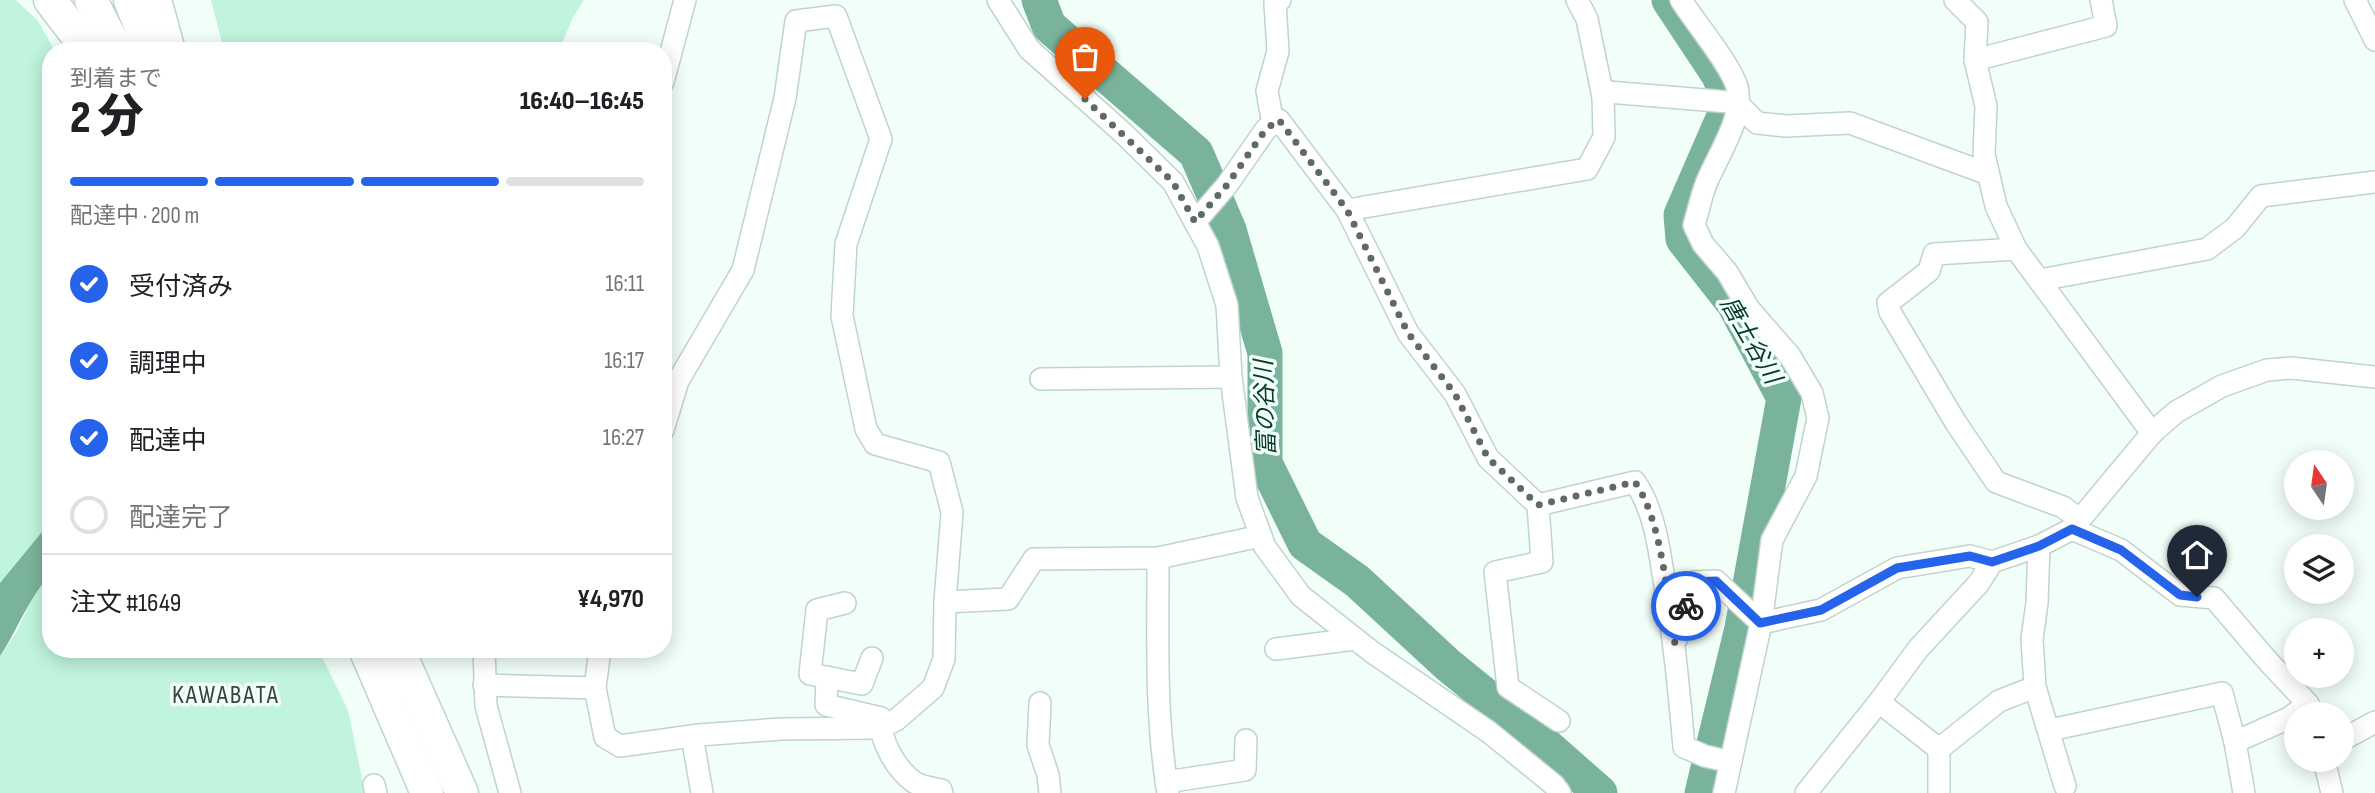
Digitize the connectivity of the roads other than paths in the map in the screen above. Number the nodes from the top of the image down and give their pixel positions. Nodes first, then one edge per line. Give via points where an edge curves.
1 (50, 0) edge
2 (91, 0) edge
3 (130, 0) edge
4 (155, 0) edge
5 (685, 0) edge
6 (998, 0) edge
7 (1577, 0) edge
8 (1681, 0) edge
9 (1955, 0) edge
10 (2101, 0) edge
11 (2355, 0) edge
12 (1276, 1) edge
13 (2375, 40) edge
14 (82, 42) edge
15 (112, 42) edge
16 (146, 42) edge
17 (167, 42) edge
18 (672, 48) edge
19 (1975, 60) junction
20 (1603, 97) junction
21 (1727, 102) junction
22 (1273, 124) junction
23 (1988, 174) junction
24 (2375, 182) edge
25 (1347, 210) junction
26 (1196, 222) junction
27 (2016, 249) junction
28 (2040, 280) junction
29 (1231, 377) junction
30 (2375, 377) edge
31 (1041, 379) dead end
32 (672, 401) edge
33 (2152, 433) junction
34 (1538, 505) junction
35 (2076, 524) junction
36 (1261, 536) junction
37 (2039, 546) junction
38 (1158, 558) junction
39 (1992, 562) junction
40 (945, 602) junction
41 (845, 603) dead end
42 (1751, 614) junction
43 (1355, 639) junction
44 (1675, 644) junction
45 (1276, 649) dead end
46 (400, 658) edge
47 (401, 658) edge
48 (484, 658) edge
49 (599, 658) edge
50 (872, 658) dead end
51 (370, 661) edge
52 (827, 677) junction
53 (484, 685) junction
54 (2035, 687) junction
55 (595, 688) junction
56 (1879, 702) junction
57 (2304, 702) edge
58 (1040, 703) dead end
59 (2284, 720) edge
60 (1559, 721) dead end
61 (2375, 722) edge
62 (880, 728) junction
63 (2050, 730) junction
64 (2354, 733) edge
65 (692, 736) junction
66 (1247, 740) dead end
67 (2235, 742) junction
68 (1940, 749) junction
69 (1720, 760) junction
70 (2327, 772) edge
71 (1824, 783) edge
72 (2065, 786) dead end
73 (1167, 788) edge
74 (413, 793) edge
75 (427, 793) edge
76 (444, 793) edge
77 (462, 793) edge
78 (510, 793) edge
79 (702, 793) edge
80 (942, 793) edge
81 (1050, 793) edge
82 (1560, 793) edge
83 (1724, 793) edge
84 (1806, 793) edge
85 (1939, 793) edge
86 (2244, 793) edge
87 (2332, 793) edge

1 - 14 highway
2 - 15 highway
3 - 16 highway
4 - 17 highway
5 - 18 street
6 - 26 street via 1029,49 1173,182
7 - 20 street via 1587,19
8 - 21 street via 1737,86
9 - 19 street via 1977,22
10 - 19 street via 2106,26
11 - 13 street
12 - 22 street via 1278,51 1267,91
19 - 23 street via 1986,106
20 - 21 street via 1608,92
20 - 25 street via 1604,137 1587,169
21 - 23 street via 1756,123 1850,123
21 - 42 street via 1727,141 1705,185 1694,225 1749,309 1790,356 1812,393 1818,418 1806,476 1772,540
22 - 25 street via 1279,120
22 - 26 street
23 - 27 street via 1996,206
24 - 28 street via 2261,197 2235,228 2207,249
25 - 34 street via 1408,333 1455,394 1488,458
26 - 29 street via 1227,305
27 - 28 street
27 - 35 street via 1934,254 1929,271 1888,303 1889,312 1996,482 2063,507
28 - 33 street
29 - 31 street
29 - 36 street via 1247,498
30 - 33 street via 2291,368 2267,370 2222,386 2176,412
32 - 40 street via 678,381 743,270 785,98 796,21 836,16 881,139 846,244 842,316 866,429 875,444 939,462 952,512
33 - 35 street
34 - 44 street via 1635,482 1645,496 1658,545
34 - 60 street via 1542,562 1495,572 1507,687
35 - 37 street
35 - 57 street via 2121,550 2180,595 2214,598
36 - 38 street
36 - 43 street via 1301,596
37 - 39 street
37 - 54 street via 2032,639
38 - 40 street via 1034,559 1008,599
38 - 73 street via 1158,677
39 - 42 street via 1970,556 1897,568 1821,610
39 - 56 street via 1979,583 1917,649
40 - 62 street via 944,659 933,688
41 - 52 street via 817,610 810,674
42 - 44 street via 1716,581 1694,582
42 - 69 street
43 - 45 street
43 - 82 street via 1489,732
44 - 69 street via 1684,747
46 - 76 highway
47 - 77 highway
48 - 53 street
49 - 55 street
50 - 52 street via 862,684
51 - 74 highway
51 - 75 highway
52 - 62 street via 826,705 881,718
53 - 55 street
53 - 78 street
54 - 63 street
54 - 68 street via 1999,701
55 - 65 street via 605,737 620,746
56 - 68 street
56 - 71 street
58 - 81 street via 1038,745
59 - 67 street
61 - 64 street
62 - 65 street
62 - 80 street via 896,764 916,783
63 - 67 street via 2222,693
63 - 72 street
65 - 79 street
66 - 73 street via 1245,769
67 - 86 street
68 - 85 street
69 - 83 street
70 - 87 street
71 - 84 street

